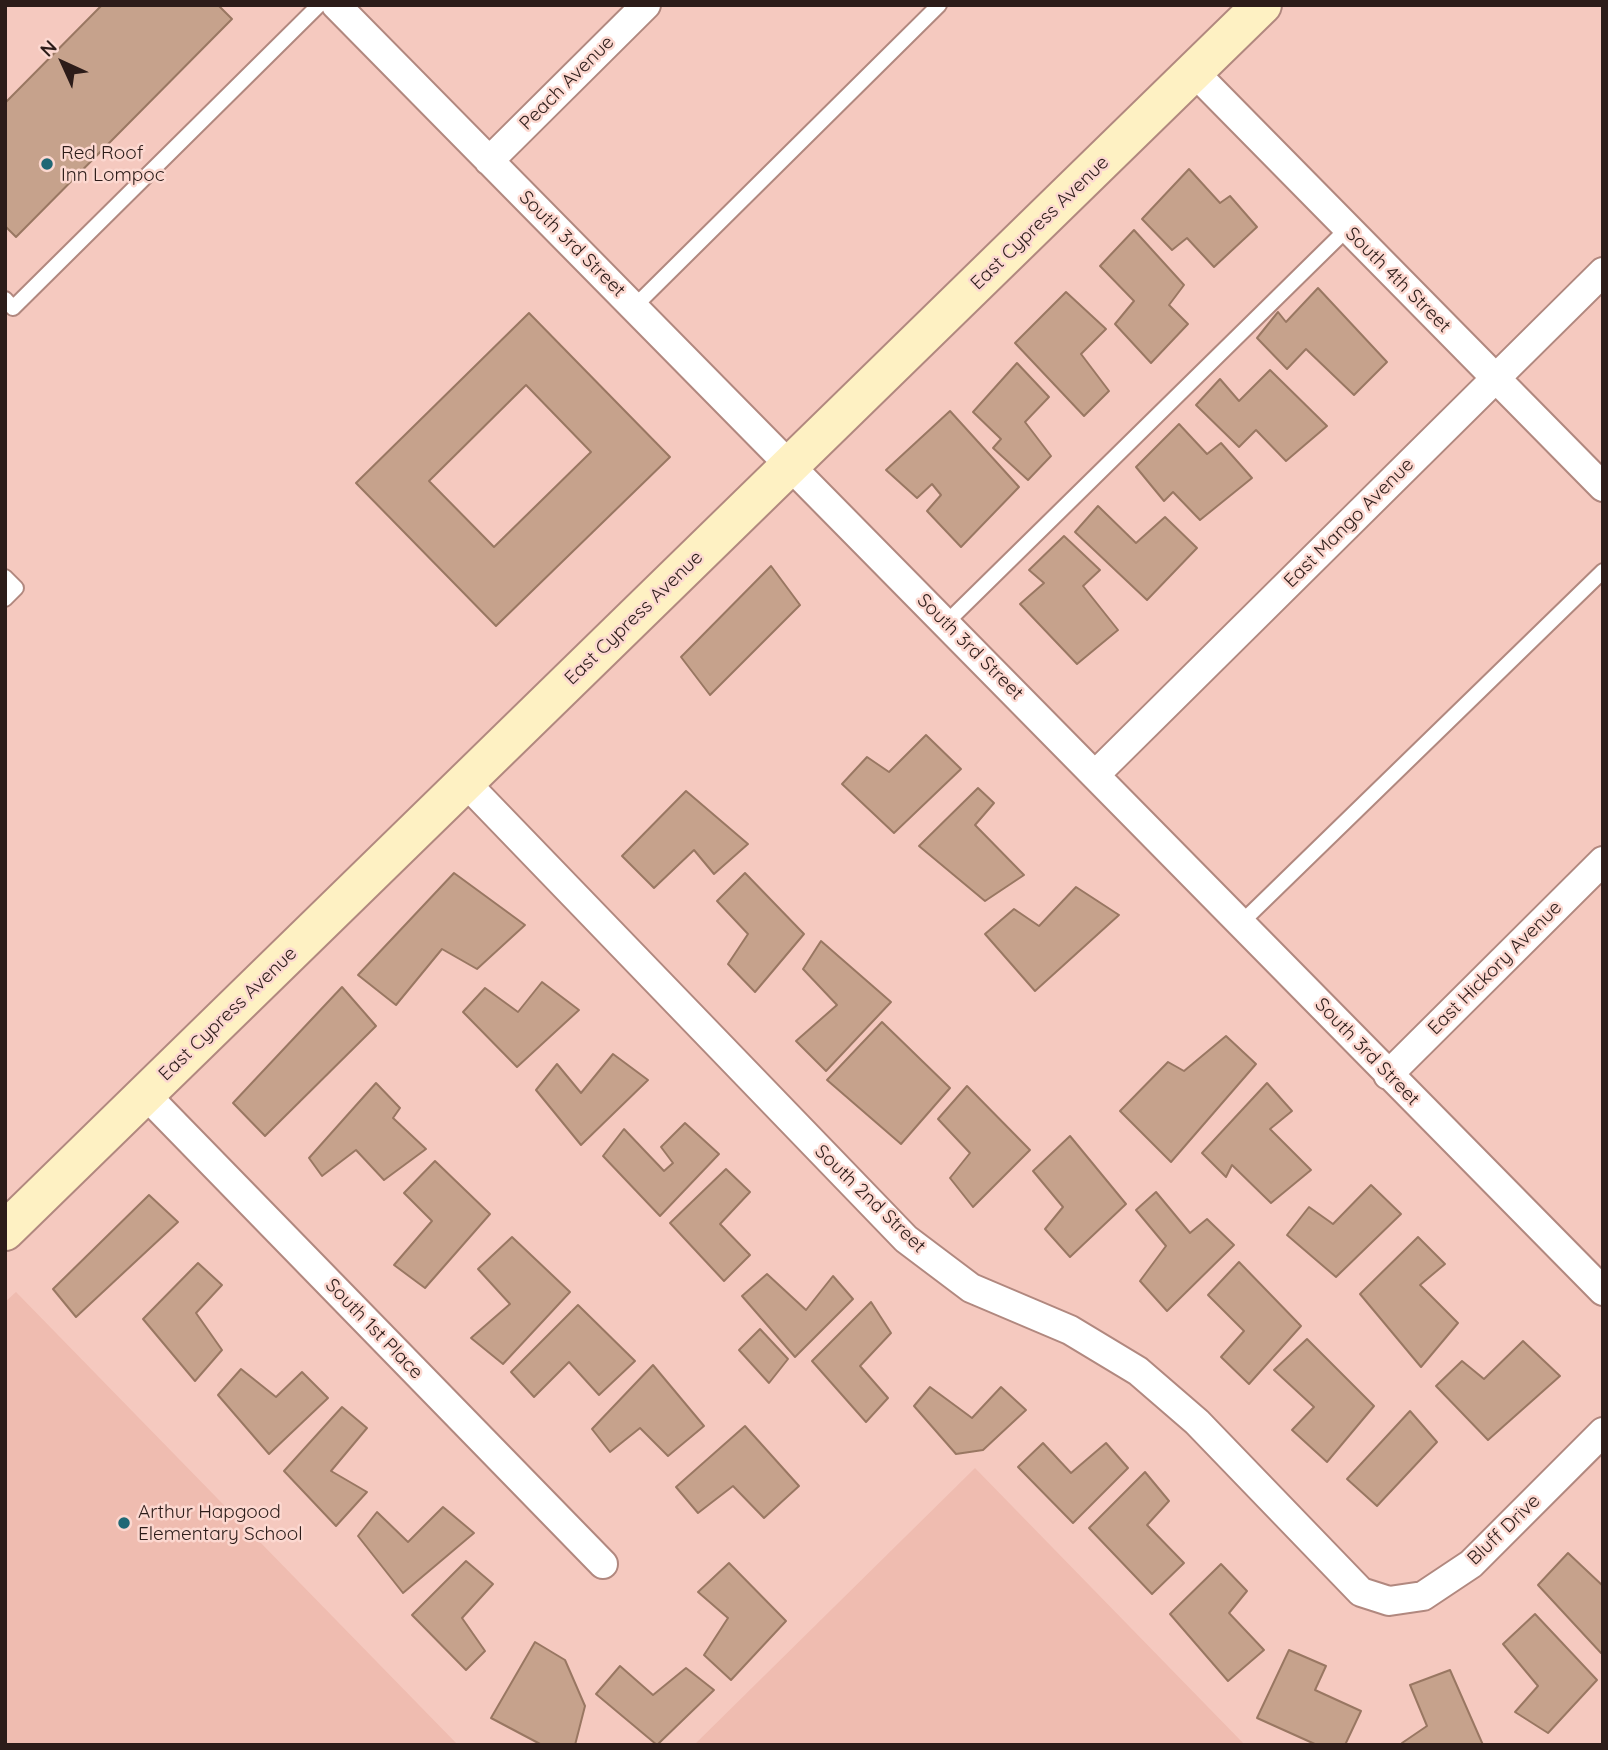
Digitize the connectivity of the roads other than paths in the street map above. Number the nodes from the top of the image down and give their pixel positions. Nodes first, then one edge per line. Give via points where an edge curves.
1 (646, 5) edge
2 (939, 5) edge
3 (1262, 5) edge
4 (338, 7) edge
5 (1195, 73) junction
6 (489, 161) junction
7 (1347, 229) junction
8 (1603, 272) edge
9 (5, 299) edge
10 (634, 307) junction
11 (1496, 378) junction
12 (791, 466) junction
13 (1603, 486) edge
14 (1603, 570) edge
15 (5, 577) edge
16 (5, 599) edge
17 (946, 623) junction
18 (1095, 775) junction
19 (465, 782) junction
20 (1603, 861) edge
21 (1241, 923) junction
22 (1388, 1075) junction
23 (145, 1094) junction
24 (5, 1231) edge
25 (1603, 1291) edge
26 (1603, 1432) edge
27 (603, 1564) dead end
28 (1389, 1601) joint

1 - 6 street, Peach Avenue
2 - 10 lane
3 - 5 street, East Cypress Avenue
4 - 6 street, South 3rd Street
4 - 9 lane via 13,307
5 - 7 street, South 4th Street
5 - 12 street, East Cypress Avenue
6 - 10 street, South 3rd Street
7 - 11 street, South 4th Street
7 - 17 lane
8 - 11 street, East Mango Avenue
10 - 12 street, South 3rd Street
11 - 13 street, South 4th Street
11 - 18 street, East Mango Avenue
12 - 17 street, South 3rd Street
12 - 19 street, East Cypress Avenue
14 - 21 lane
15 - 16 lane via 16,588
17 - 18 street, South 3rd Street
18 - 21 street, South 3rd Street
19 - 23 street, East Cypress Avenue
19 - 28 street, South 2nd Street via 906,1239 971,1288 1070,1330 1138,1371 1196,1422 1362,1592
20 - 22 street, East Hickory Avenue
21 - 22 street, South 3rd Street
22 - 25 street, South 3rd Street
23 - 24 street, East Cypress Avenue
23 - 27 street, South 1st Place
26 - 28 street, Bluff Drive via 1471,1564 1423,1595

